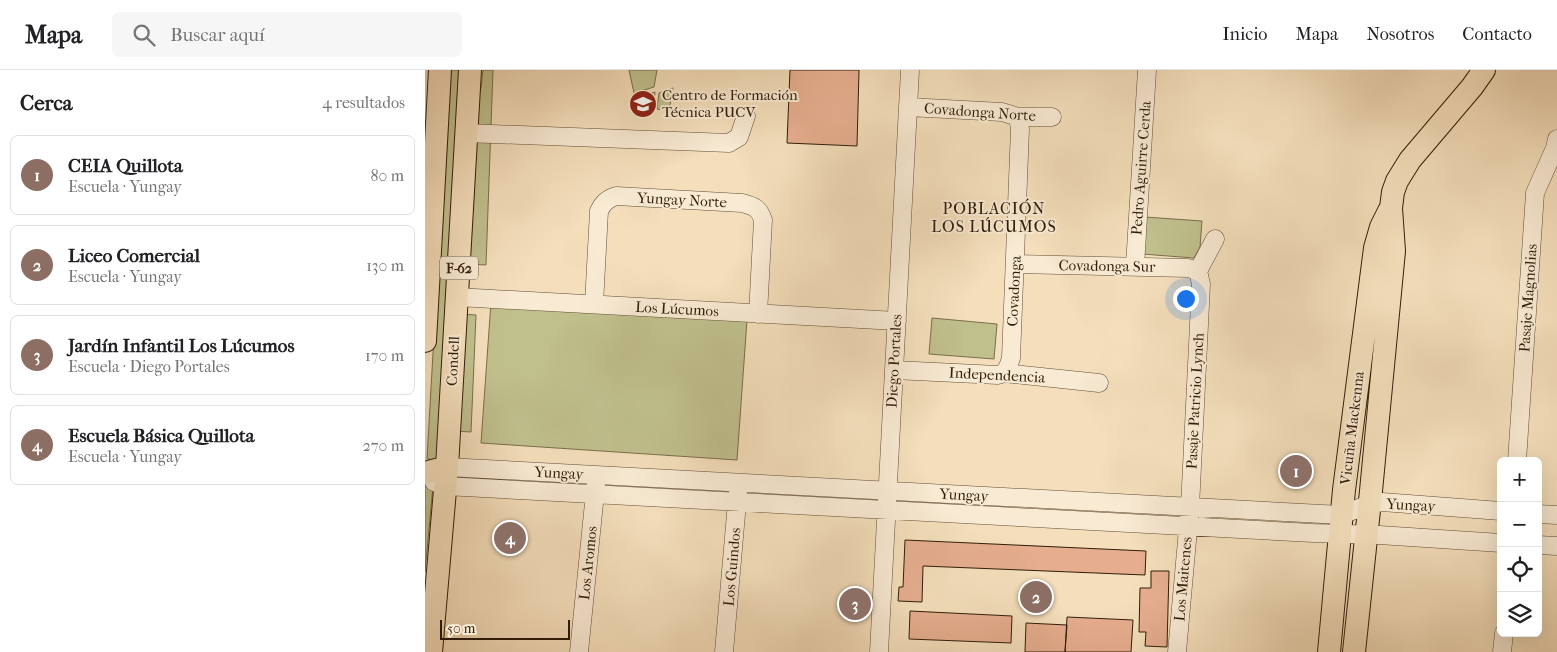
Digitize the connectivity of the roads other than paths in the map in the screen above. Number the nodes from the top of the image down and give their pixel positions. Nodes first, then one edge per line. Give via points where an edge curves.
1 (440, 70) edge
2 (470, 70) edge
3 (910, 70) edge
4 (1147, 70) edge
5 (1484, 70) edge
6 (908, 107) junction
7 (746, 116) dead end
8 (1052, 116) dead end
9 (1017, 117) junction
10 (466, 133) junction
11 (431, 136) edge
12 (1556, 145) edge
13 (1391, 208) junction
14 (1215, 239) dead end
15 (1016, 264) junction
16 (1135, 266) junction
17 (1198, 271) junction
18 (457, 297) junction
19 (594, 304) junction
20 (758, 314) junction
21 (897, 322) junction
22 (425, 341) edge
23 (894, 370) junction
24 (1004, 373) junction
25 (1099, 383) dead end
26 (1517, 457) edge
27 (425, 473) edge
28 (597, 475) junction
29 (439, 477) edge
30 (739, 483) junction
31 (888, 490) junction
32 (595, 494) junction
33 (737, 502) junction
34 (1370, 504) junction
35 (1190, 507) junction
36 (887, 510) junction
37 (1497, 511) edge
38 (1542, 514) edge
39 (1557, 515) edge
40 (1340, 525) junction
41 (1188, 526) junction
42 (1367, 534) junction
43 (1497, 543) edge
44 (1542, 545) edge
45 (1557, 546) edge
46 (1504, 637) edge
47 (431, 652) edge
48 (579, 652) edge
49 (724, 652) edge
50 (879, 652) edge
51 (1177, 652) edge
52 (1329, 652) edge
53 (1354, 652) edge
54 (1502, 652) edge

1 - 11 main road, Condell / F-62
2 - 10 main road, Condell / F-62
3 - 6 street, Diego Portales
4 - 16 street, Pedro Aguirre Cerda
5 - 13 main road, Vicuña Mackenna via 1402,170 1393,192
6 - 9 street, Covadonga Norte via 1002,112
6 - 21 street, Diego Portales
7 - 10 street via 739,137 729,143
8 - 9 street, Covadonga Norte
9 - 15 street, Covadonga via 1020,129
10 - 18 main road, Condell / F-62
11 - 22 main road, Condell / F-62
12 - 26 street, Pasaje Magnolias via 1535,193
13 - 34 main road, Vicuña Mackenna via 1394,252
13 - 40 main road, Vicuña Mackenna via 1375,248
14 - 17 street
15 - 16 street, Covadonga Sur
15 - 24 street, Covadonga via 1011,358
16 - 17 street, Covadonga Sur
17 - 35 street, Pasaje Patricio Lynch via 1201,284
18 - 19 street, Los Lúcumos
18 - 29 main road, Condell / F-62
19 - 20 street, Los Lúcumos
19 - 20 street, Yungay Norte via 599,211 608,199 616,196 723,202 752,205 759,210 763,220
20 - 21 street, Los Lúcumos
21 - 23 street, Diego Portales
23 - 24 street, Independencia
23 - 31 street, Diego Portales
24 - 25 street, Independencia
27 - 29 main road, Yungay
28 - 29 street, Yungay
28 - 30 street, Yungay
28 - 32 street, Los Aromos
29 - 32 street, Yungay
29 - 47 main road, Condell / F-62
30 - 31 street, Yungay
30 - 33 street, Los Guindos
31 - 35 street, Yungay
31 - 36 street, Diego Portales
32 - 33 street, Yungay
32 - 48 street, Los Aromos
33 - 36 street, Yungay
33 - 49 street, Los Guindos
34 - 37 street, Yungay via 1382,502
34 - 40 street, Yungay
34 - 42 main road, Vicuña Mackenna
35 - 40 street, Yungay
35 - 41 street, Los Maitenes
36 - 41 street, Yungay
36 - 50 street, Diego Portales
38 - 39 street
40 - 41 street, Yungay
40 - 42 street, Yungay
40 - 52 main road, Vicuña Mackenna
41 - 51 street, Los Maitenes
42 - 43 street, Yungay
42 - 53 main road, Vicuña Mackenna
44 - 45 street
46 - 54 street

